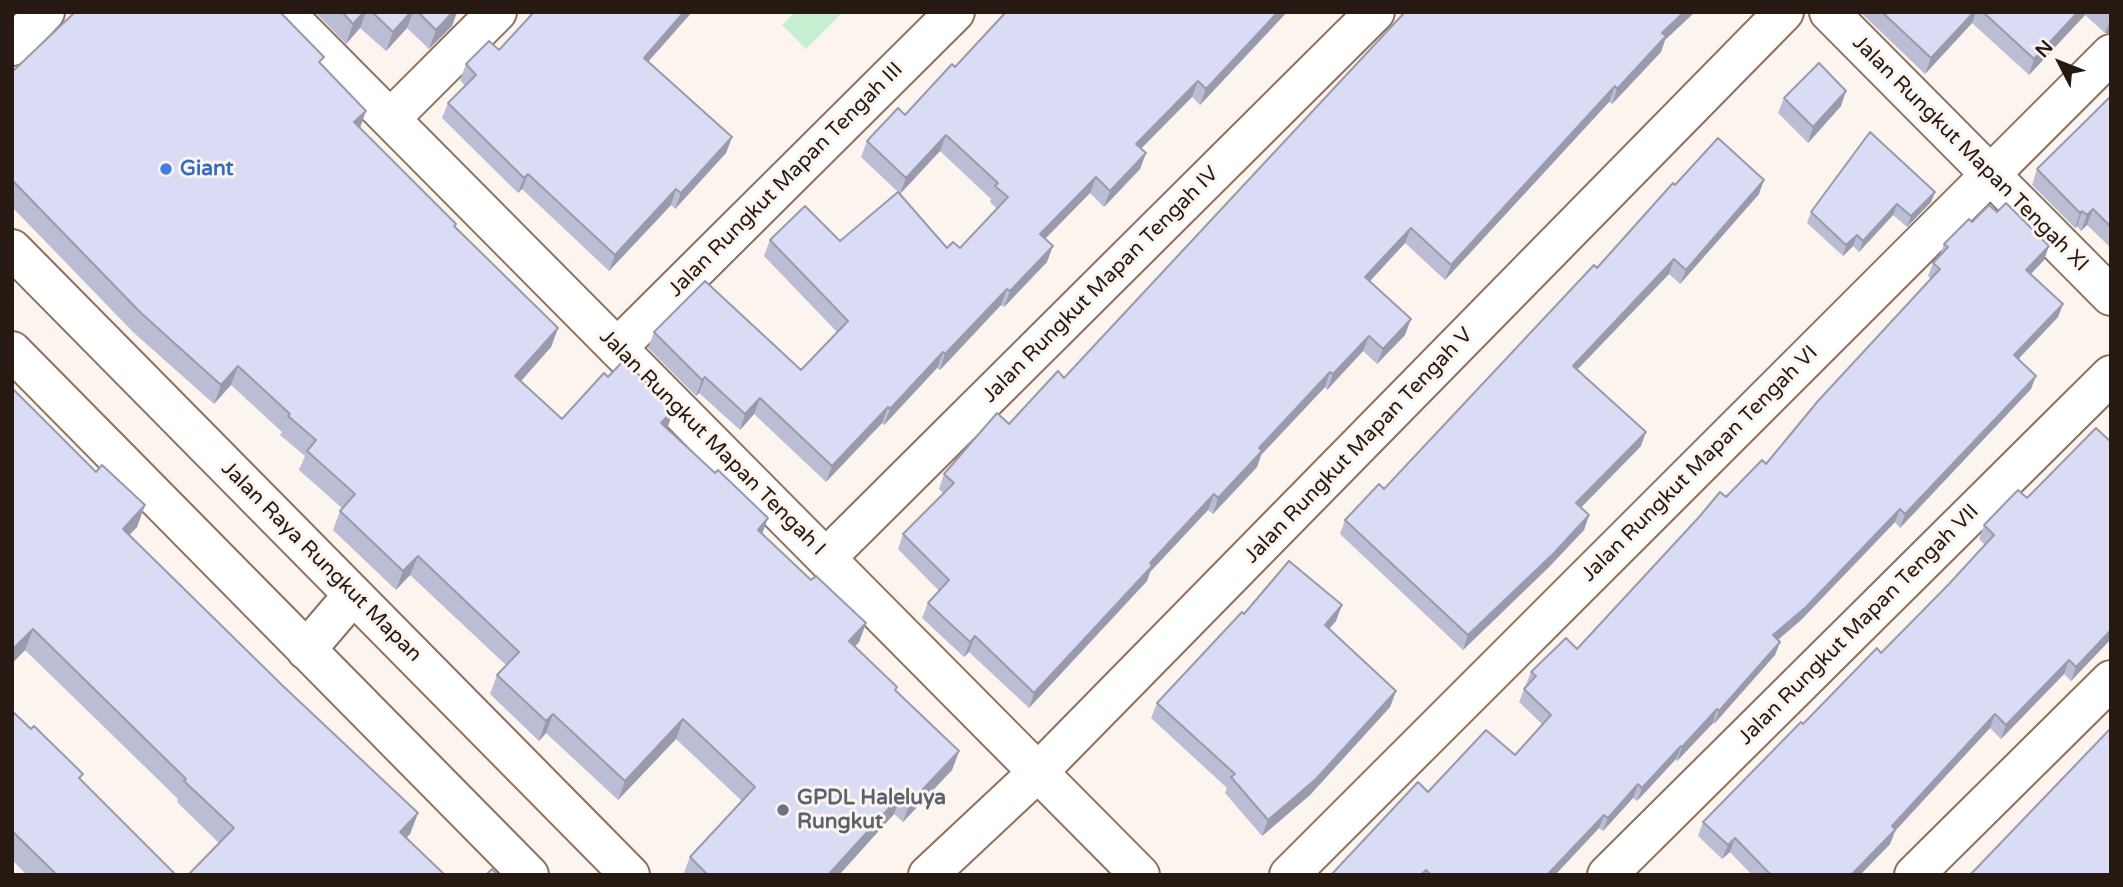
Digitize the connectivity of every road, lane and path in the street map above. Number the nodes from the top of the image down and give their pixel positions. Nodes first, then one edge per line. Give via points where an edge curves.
1 (45, 12) edge
2 (284, 12) edge
3 (497, 12) edge
4 (955, 12) edge
5 (1376, 12) edge
6 (1784, 12) edge
7 (1829, 12) edge
8 (12, 46) edge
9 (2111, 54) edge
10 (390, 119) junction
11 (1990, 174) junction
12 (12, 248) edge
13 (2111, 296) edge
14 (617, 348) junction
15 (12, 351) edge
16 (2111, 375) edge
17 (826, 558) junction
18 (353, 595) junction
19 (306, 650) junction
20 (2111, 680) edge
21 (1038, 772) junction
22 (529, 875) edge
23 (630, 875) edge
24 (928, 875) edge
25 (1140, 875) edge
26 (1289, 875) edge
27 (1607, 875) edge
28 (1914, 875) edge

1 - 8 street
2 - 10 street, Jalan Rungkut Mapan Tengah I
3 - 10 street
4 - 14 street, Jalan Rungkut Mapan Tengah III
5 - 17 street, Jalan Rungkut Mapan Tengah IV
6 - 21 street, Jalan Rungkut Mapan Tengah V
7 - 11 street, Jalan Rungkut Mapan Tengah XI
9 - 11 street, Jalan Rungkut Mapan Tengah VI
10 - 14 street, Jalan Rungkut Mapan Tengah I
11 - 13 street, Jalan Rungkut Mapan Tengah XI
11 - 26 street, Jalan Rungkut Mapan Tengah VI
12 - 18 street, Jalan Raya Rungkut Mapan
14 - 17 street, Jalan Rungkut Mapan Tengah I
15 - 19 street
16 - 27 street, Jalan Rungkut Mapan Tengah VII
17 - 21 street, Jalan Rungkut Mapan Tengah I
18 - 19 street
18 - 23 street, Jalan Raya Rungkut Mapan
19 - 22 street
20 - 28 street
21 - 24 street, Jalan Rungkut Mapan Tengah V
21 - 25 street, Jalan Rungkut Mapan Tengah I

